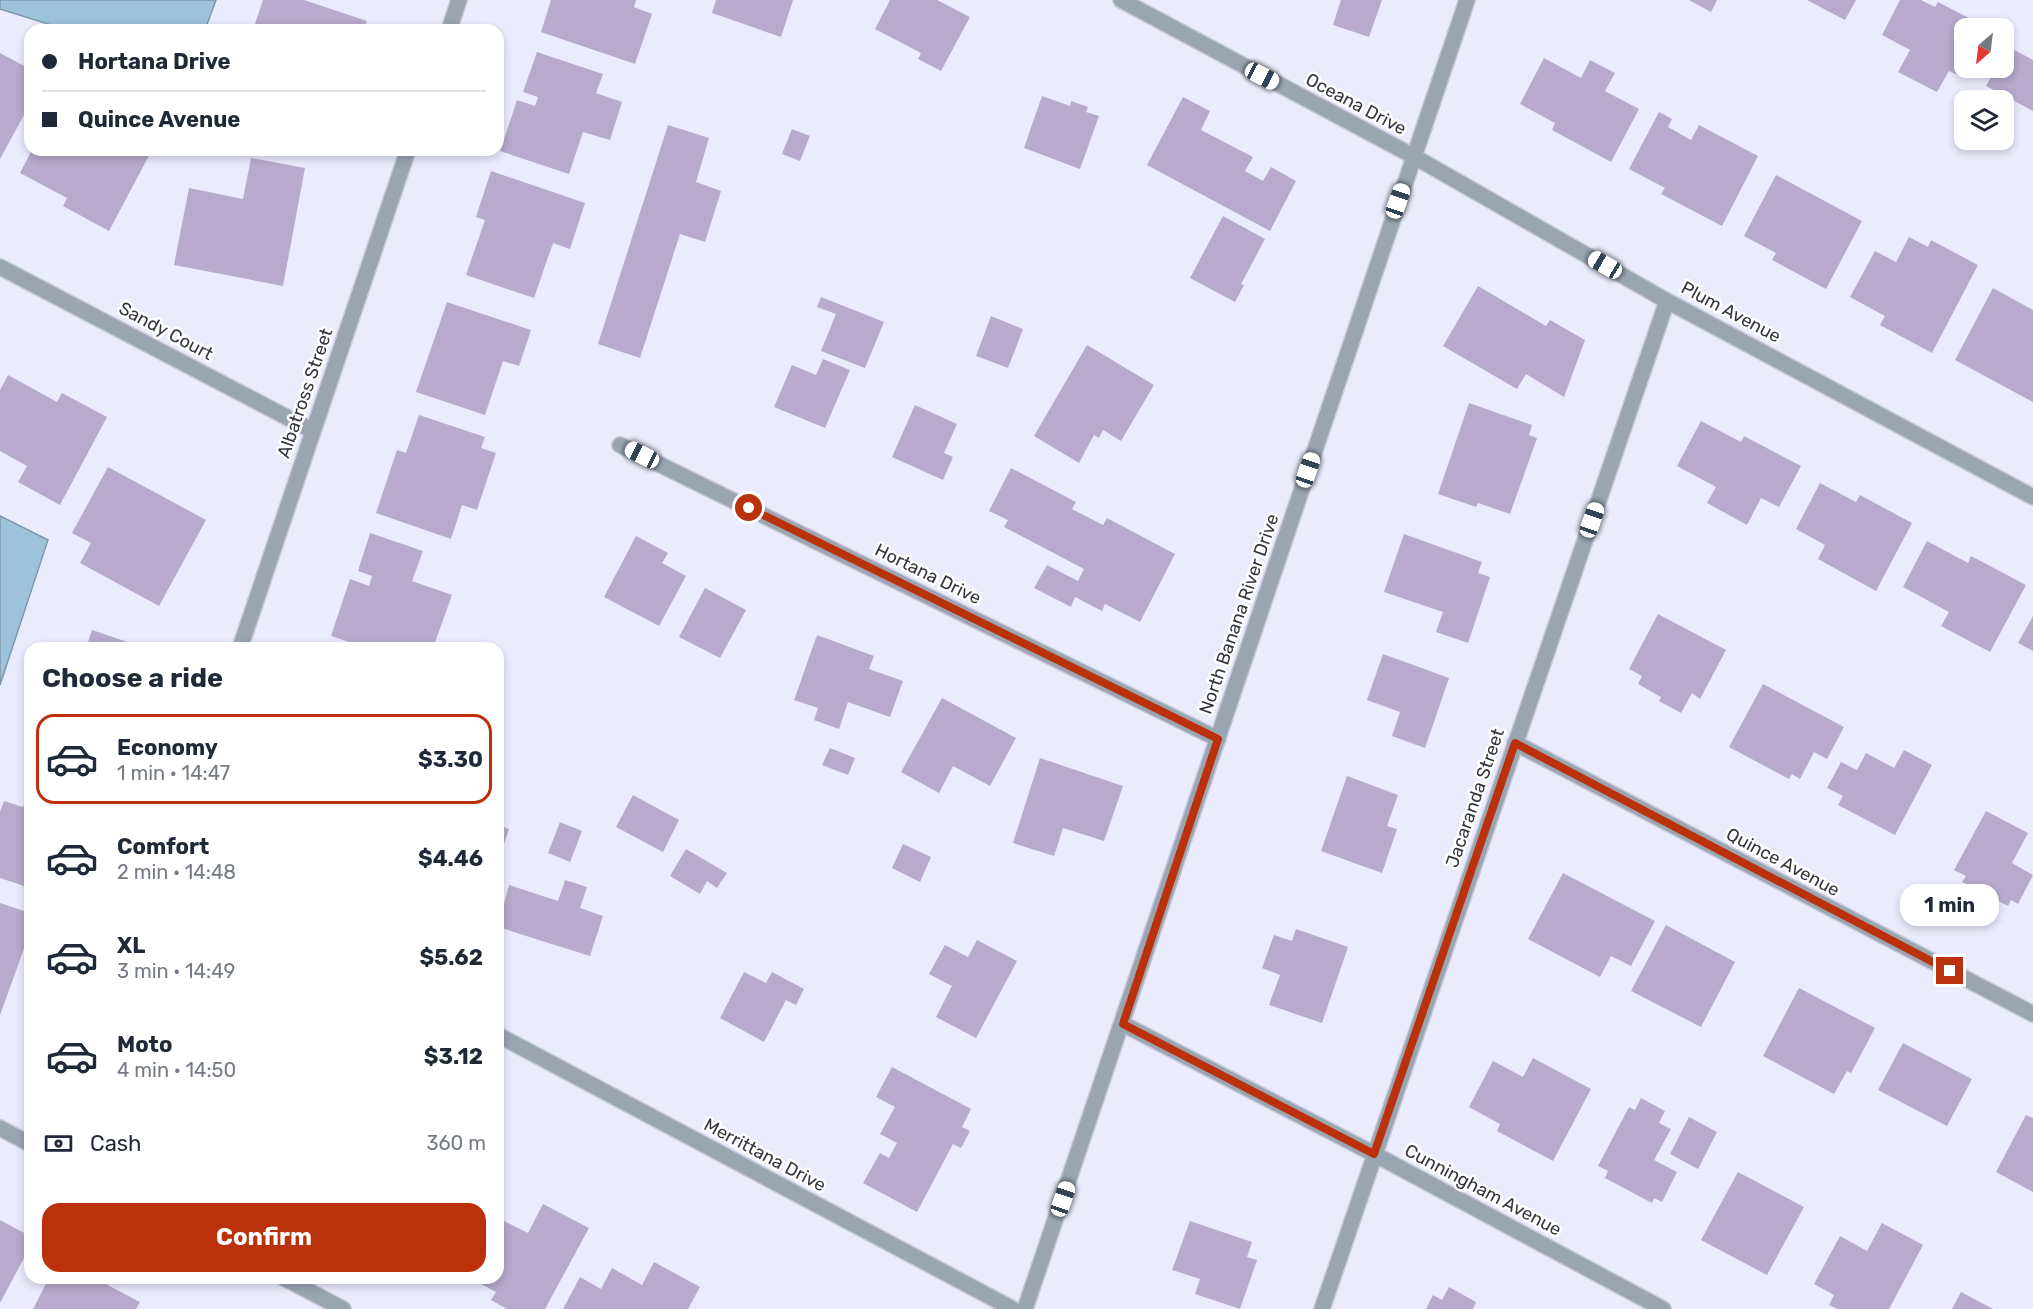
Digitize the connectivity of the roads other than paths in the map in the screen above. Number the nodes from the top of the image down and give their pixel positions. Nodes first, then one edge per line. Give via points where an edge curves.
1 (459, 0) edge
2 (1122, 0) edge
3 (1467, 0) edge
4 (451, 24) edge
5 (406, 156) edge
6 (1413, 156) junction
7 (0, 267) edge
8 (1667, 301) junction
9 (313, 431) junction
10 (620, 445) dead end
11 (2033, 496) edge
12 (242, 642) edge
13 (1218, 739) junction
14 (1515, 743) junction
15 (2033, 1014) edge
16 (1123, 1024) junction
17 (504, 1038) edge
18 (0, 1128) edge
19 (24, 1141) edge
20 (1374, 1154) junction
21 (295, 1284) edge
22 (343, 1309) edge
23 (1013, 1309) edge
24 (1025, 1309) edge
25 (1322, 1309) edge
26 (1663, 1309) edge

1 - 4 street
2 - 6 street, Oceana Drive
3 - 6 street, North Banana River Drive
5 - 9 street, Albatross Street
6 - 8 street, Plum Avenue
6 - 13 street, North Banana River Drive
7 - 9 street, Sandy Court
8 - 11 street, Plum Avenue
8 - 14 street, Jacaranda Street
9 - 12 street, Albatross Street
10 - 13 street, Hortana Drive
13 - 16 street, North Banana River Drive
14 - 15 street, Quince Avenue
14 - 20 street, Jacaranda Street
16 - 20 street, Cunningham Avenue
16 - 24 street, North Banana River Drive
17 - 23 street, Merrittana Drive
18 - 19 street
20 - 25 street, Jacaranda Street
20 - 26 street, Cunningham Avenue
21 - 22 street

